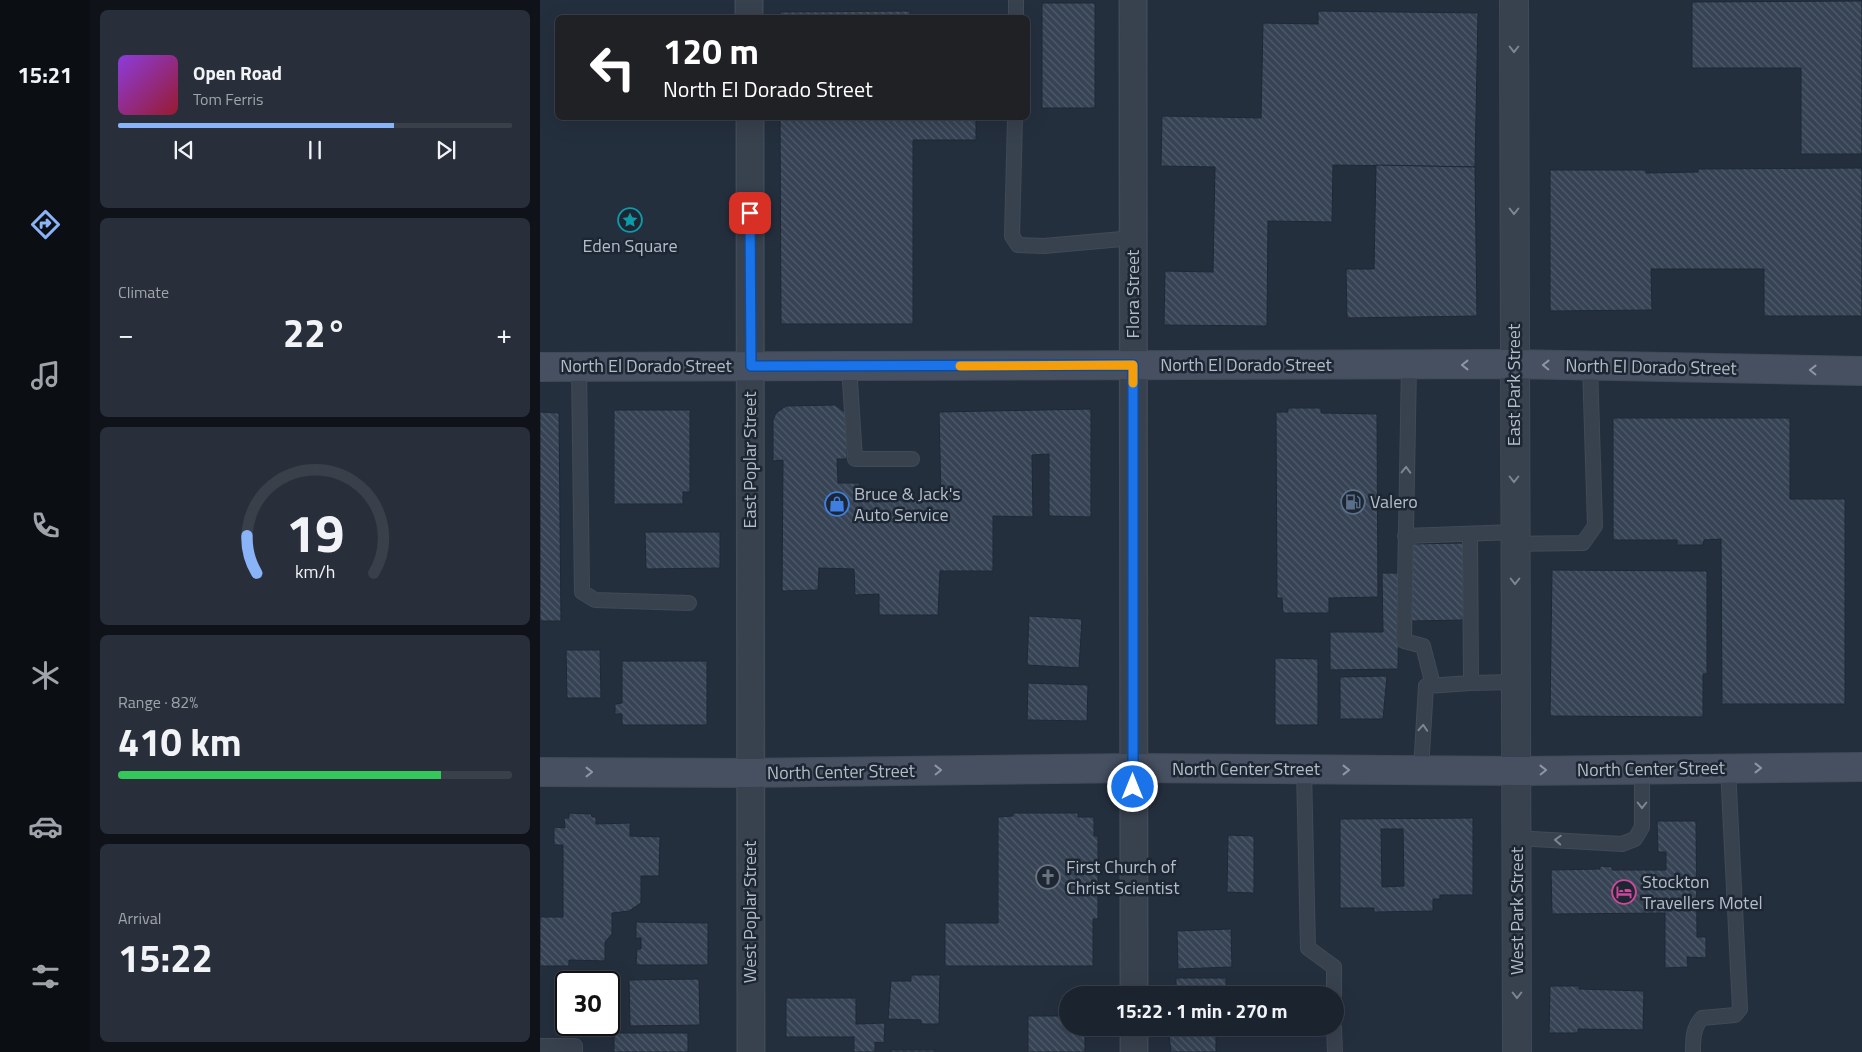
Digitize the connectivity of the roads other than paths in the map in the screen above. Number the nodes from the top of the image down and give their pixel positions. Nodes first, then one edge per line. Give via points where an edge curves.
1 (749, 0) edge
2 (1016, 0) edge
3 (1133, 0) edge
4 (1514, 0) edge
5 (749, 15) edge
6 (1016, 15) edge
7 (750, 120) edge
8 (1015, 120) edge
9 (1133, 238) junction
10 (1513, 364) junction
11 (1133, 365) junction
12 (1409, 365) junction
13 (751, 366) junction
14 (849, 366) junction
15 (1590, 366) junction
16 (540, 367) edge
17 (579, 367) junction
18 (1862, 371) edge
19 (912, 459) dead end
20 (1470, 535) junction
21 (1405, 536) junction
22 (1515, 538) junction
23 (689, 603) dead end
24 (1516, 682) junction
25 (1471, 683) junction
26 (1429, 686) junction
27 (1862, 767) edge
28 (1133, 768) junction
29 (1728, 768) junction
30 (1642, 769) junction
31 (1304, 770) junction
32 (1421, 770) junction
33 (1516, 771) junction
34 (540, 772) edge
35 (749, 773) junction
36 (1517, 838) junction
37 (1134, 986) edge
38 (1334, 986) edge
39 (1134, 1036) edge
40 (1334, 1036) edge
41 (540, 1046) edge
42 (575, 1052) edge
43 (751, 1052) edge
44 (1134, 1052) edge
45 (1335, 1052) edge
46 (1517, 1052) edge
47 (1693, 1052) edge

1 - 5 street
2 - 6 lane
3 - 9 street, Flora Street
4 -> 10 street, East Park Street
7 - 13 street, East Poplar Street
8 - 9 lane via 1012,236 1018,245 1044,246
9 - 11 street, Flora Street
10 -> 12 main road, North El Dorado Street
15 -> 10 main road, North El Dorado Street
10 -> 22 street, East Park Street
11 - 12 main road, North El Dorado Street
11 - 14 main road, North El Dorado Street
11 - 28 street, Flora Street
21 -> 12 lane
13 - 14 main road, North El Dorado Street
13 - 17 main road, North El Dorado Street
13 - 35 street, East Poplar Street
14 - 19 lane via 855,460
18 -> 15 main road, North El Dorado Street
15 - 22 lane via 1595,526 1583,543
16 - 17 main road, North El Dorado Street
17 - 23 lane via 582,592 595,600
20 - 21 lane
20 - 22 lane
20 - 25 lane
21 - 26 lane via 1404,641 1423,646
22 -> 24 street, East Park Street
24 - 25 lane
24 - 33 street, East Park Street
25 - 26 lane
32 -> 26 lane
29 -> 27 main road, North Center Street
28 - 31 main road, North Center Street
35 -> 28 main road, North Center Street
28 - 37 street, Flora Street
29 - 30 main road, North Center Street
29 - 47 lane via 1740,1009 1735,1015 1702,1018 1693,1036
33 -> 30 main road, North Center Street
30 -> 36 lane via 1642,827 1635,840 1622,844
31 -> 32 main road, North Center Street
31 - 38 lane via 1308,948 1334,967
32 - 33 main road, North Center Street
33 - 36 street, West Park Street
34 -> 35 main road, North Center Street
35 - 43 street, West Poplar Street
36 -> 46 street, West Park Street
39 - 44 street
40 - 45 lane
41 - 42 lane via 575,1046

